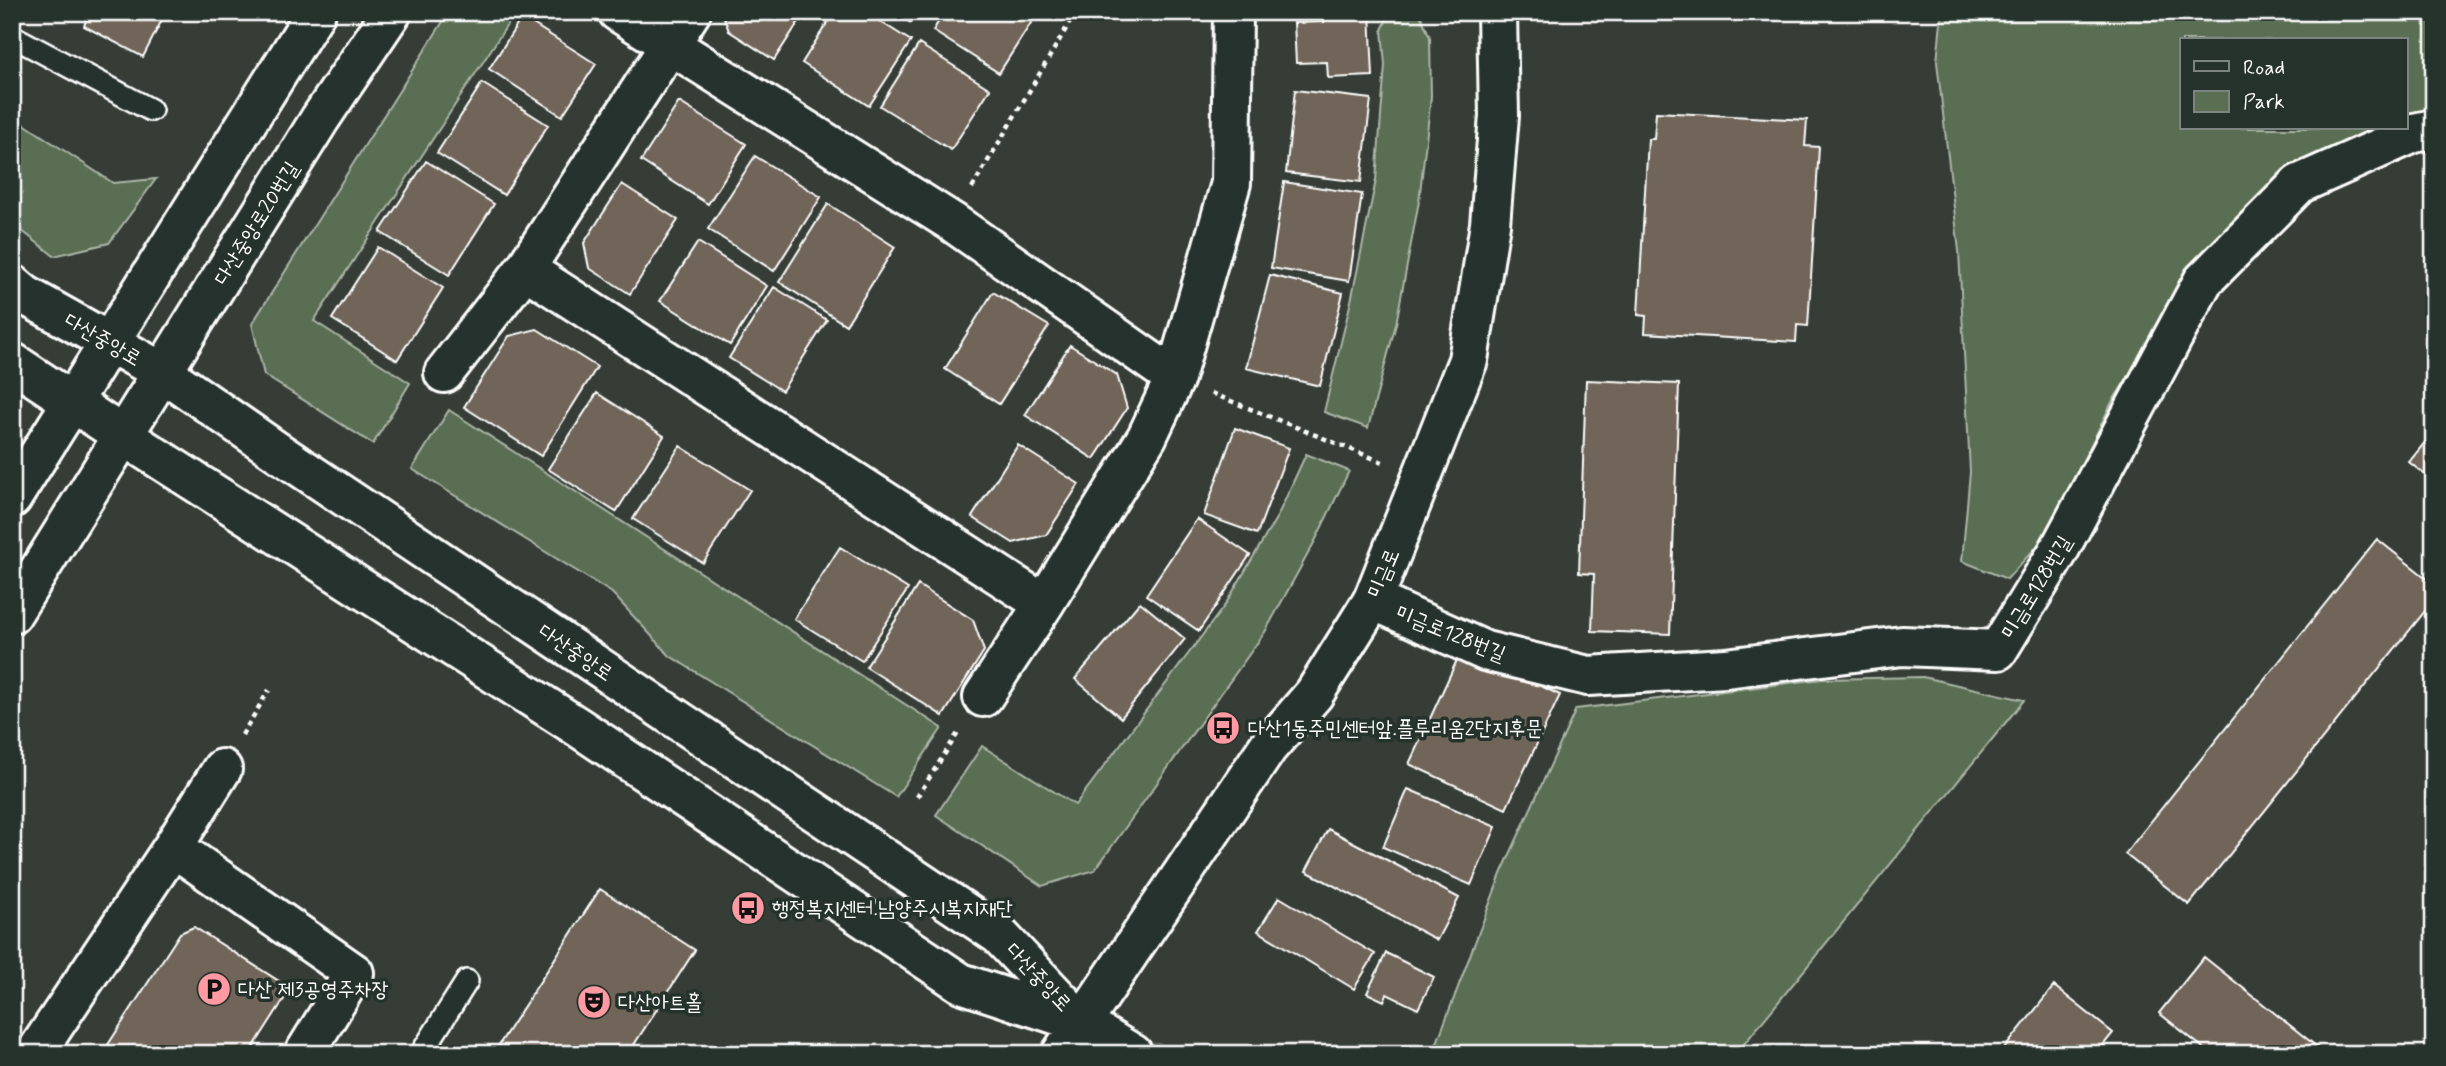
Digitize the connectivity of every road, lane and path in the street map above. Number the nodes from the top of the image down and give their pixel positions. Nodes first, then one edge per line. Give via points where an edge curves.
1 (316, 12) edge
2 (392, 12) edge
3 (618, 12) edge
4 (691, 12) edge
5 (1076, 12) edge
6 (1233, 12) edge
7 (1497, 12) edge
8 (12, 36) edge
9 (668, 46) junction
10 (151, 110) dead end
11 (2434, 129) edge
12 (952, 222) junction
13 (525, 269) junction
14 (12, 284) edge
15 (109, 342) junction
16 (12, 362) edge
17 (164, 373) junction
18 (444, 373) dead end
19 (1175, 378) junction
20 (74, 402) junction
21 (122, 435) junction
22 (1423, 479) junction
23 (12, 498) edge
24 (1373, 600) junction
25 (1044, 604) junction
26 (12, 614) edge
27 (268, 690) dead end
28 (983, 697) joint
29 (222, 769) joint
30 (917, 797) dead end
31 (173, 847) junction
32 (467, 981) dead end
33 (1072, 1038) edge
34 (35, 1054) edge
35 (304, 1054) edge
36 (421, 1054) edge
37 (1133, 1054) edge

1 - 15 street
2 - 17 street, 다산중앙로20번길 via 320,119
3 - 9 street
4 - 9 street
5 - 12 path
6 - 19 street via 1231,183
7 - 22 street, 미금로 via 1499,116 1490,224 1468,360
8 - 10 lane
9 - 12 street
9 - 13 street
11 - 24 street, 미금로128번길 via 2299,184 2203,281 2058,552 1998,650 1902,646 1726,668 1588,676 1485,652
12 - 19 street
13 - 18 street
13 - 25 street
14 - 15 street, 다산중앙로
15 - 17 street, 다산중앙로
15 - 20 street
16 - 20 street, 다산중앙로
17 - 21 street, 다산중앙로20번길
17 - 33 street, 다산중앙로 via 999,935
19 - 22 path
19 - 25 street via 1147,437
20 - 21 street, 다산중앙로
20 - 23 street
21 - 26 street, 다산중앙로20번길
21 - 33 street, 다산중앙로 via 578,727 961,983
22 - 24 street, 미금로
24 - 33 street, 미금로 via 1314,694 1268,747
25 - 28 street
27 - 29 path
28 - 30 path
29 - 31 street
31 - 34 street
31 - 35 street via 354,973
32 - 36 lane
33 - 37 street

